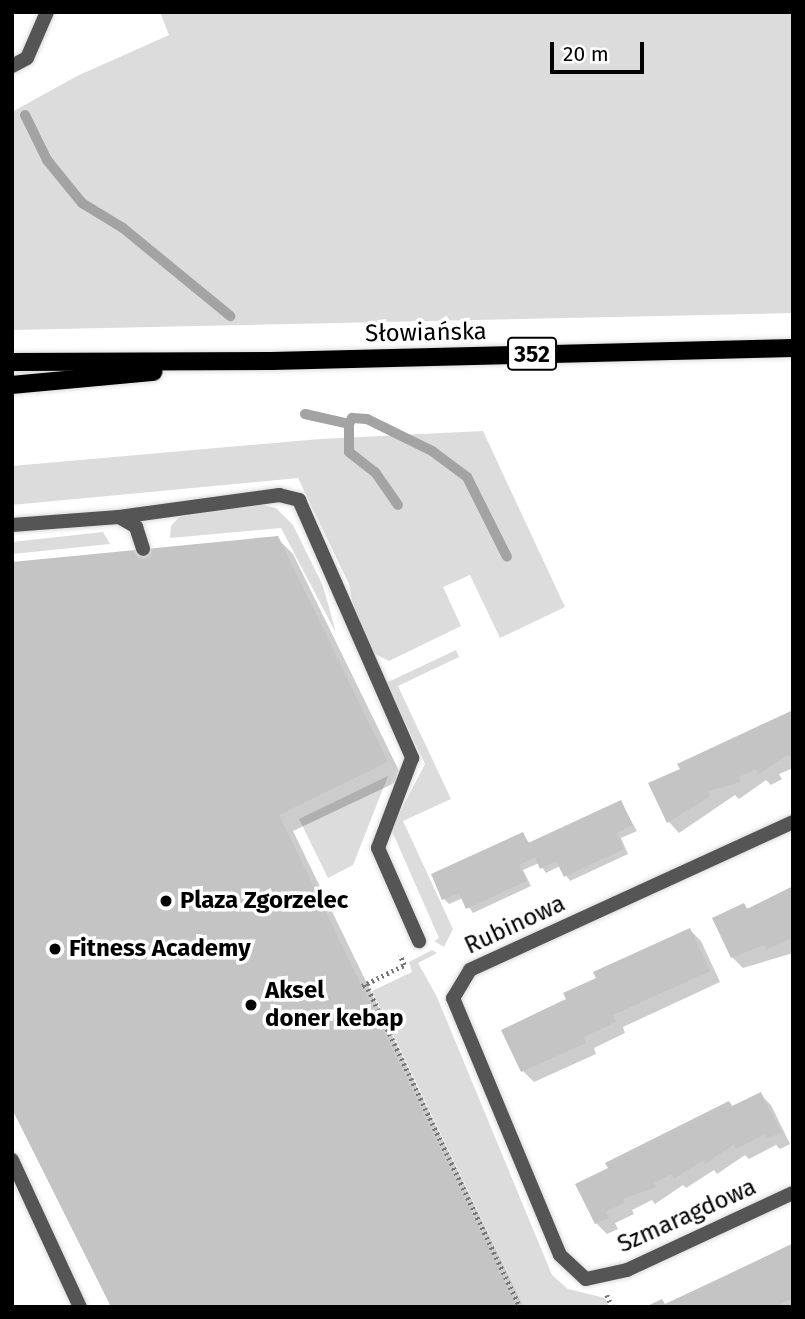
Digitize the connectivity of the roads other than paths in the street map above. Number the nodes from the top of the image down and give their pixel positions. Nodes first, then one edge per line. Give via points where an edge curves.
1 (47, 12) edge
2 (12, 66) edge
3 (793, 348) edge
4 (271, 361) junction
5 (12, 362) edge
6 (12, 385) edge
7 (119, 517) junction
8 (12, 525) edge
9 (143, 549) dead end
10 (793, 822) edge
11 (419, 942) dead end
12 (12, 1160) edge
13 (793, 1193) edge
14 (600, 1279) joint
15 (80, 1307) edge

1 - 2 street via 27,58
3 - 4 main road, Słowiańska / 352
4 - 5 main road, Słowiańska / 352
4 - 6 main road, Słowiańska / 352
7 - 8 street
7 - 9 street via 136,527
7 - 11 street via 279,495 299,500 412,758 378,848
10 - 14 street, Rubinowa via 470,970 456,988 453,998 560,1255 586,1279
12 - 15 street
13 - 14 street, Szmaragdowa

